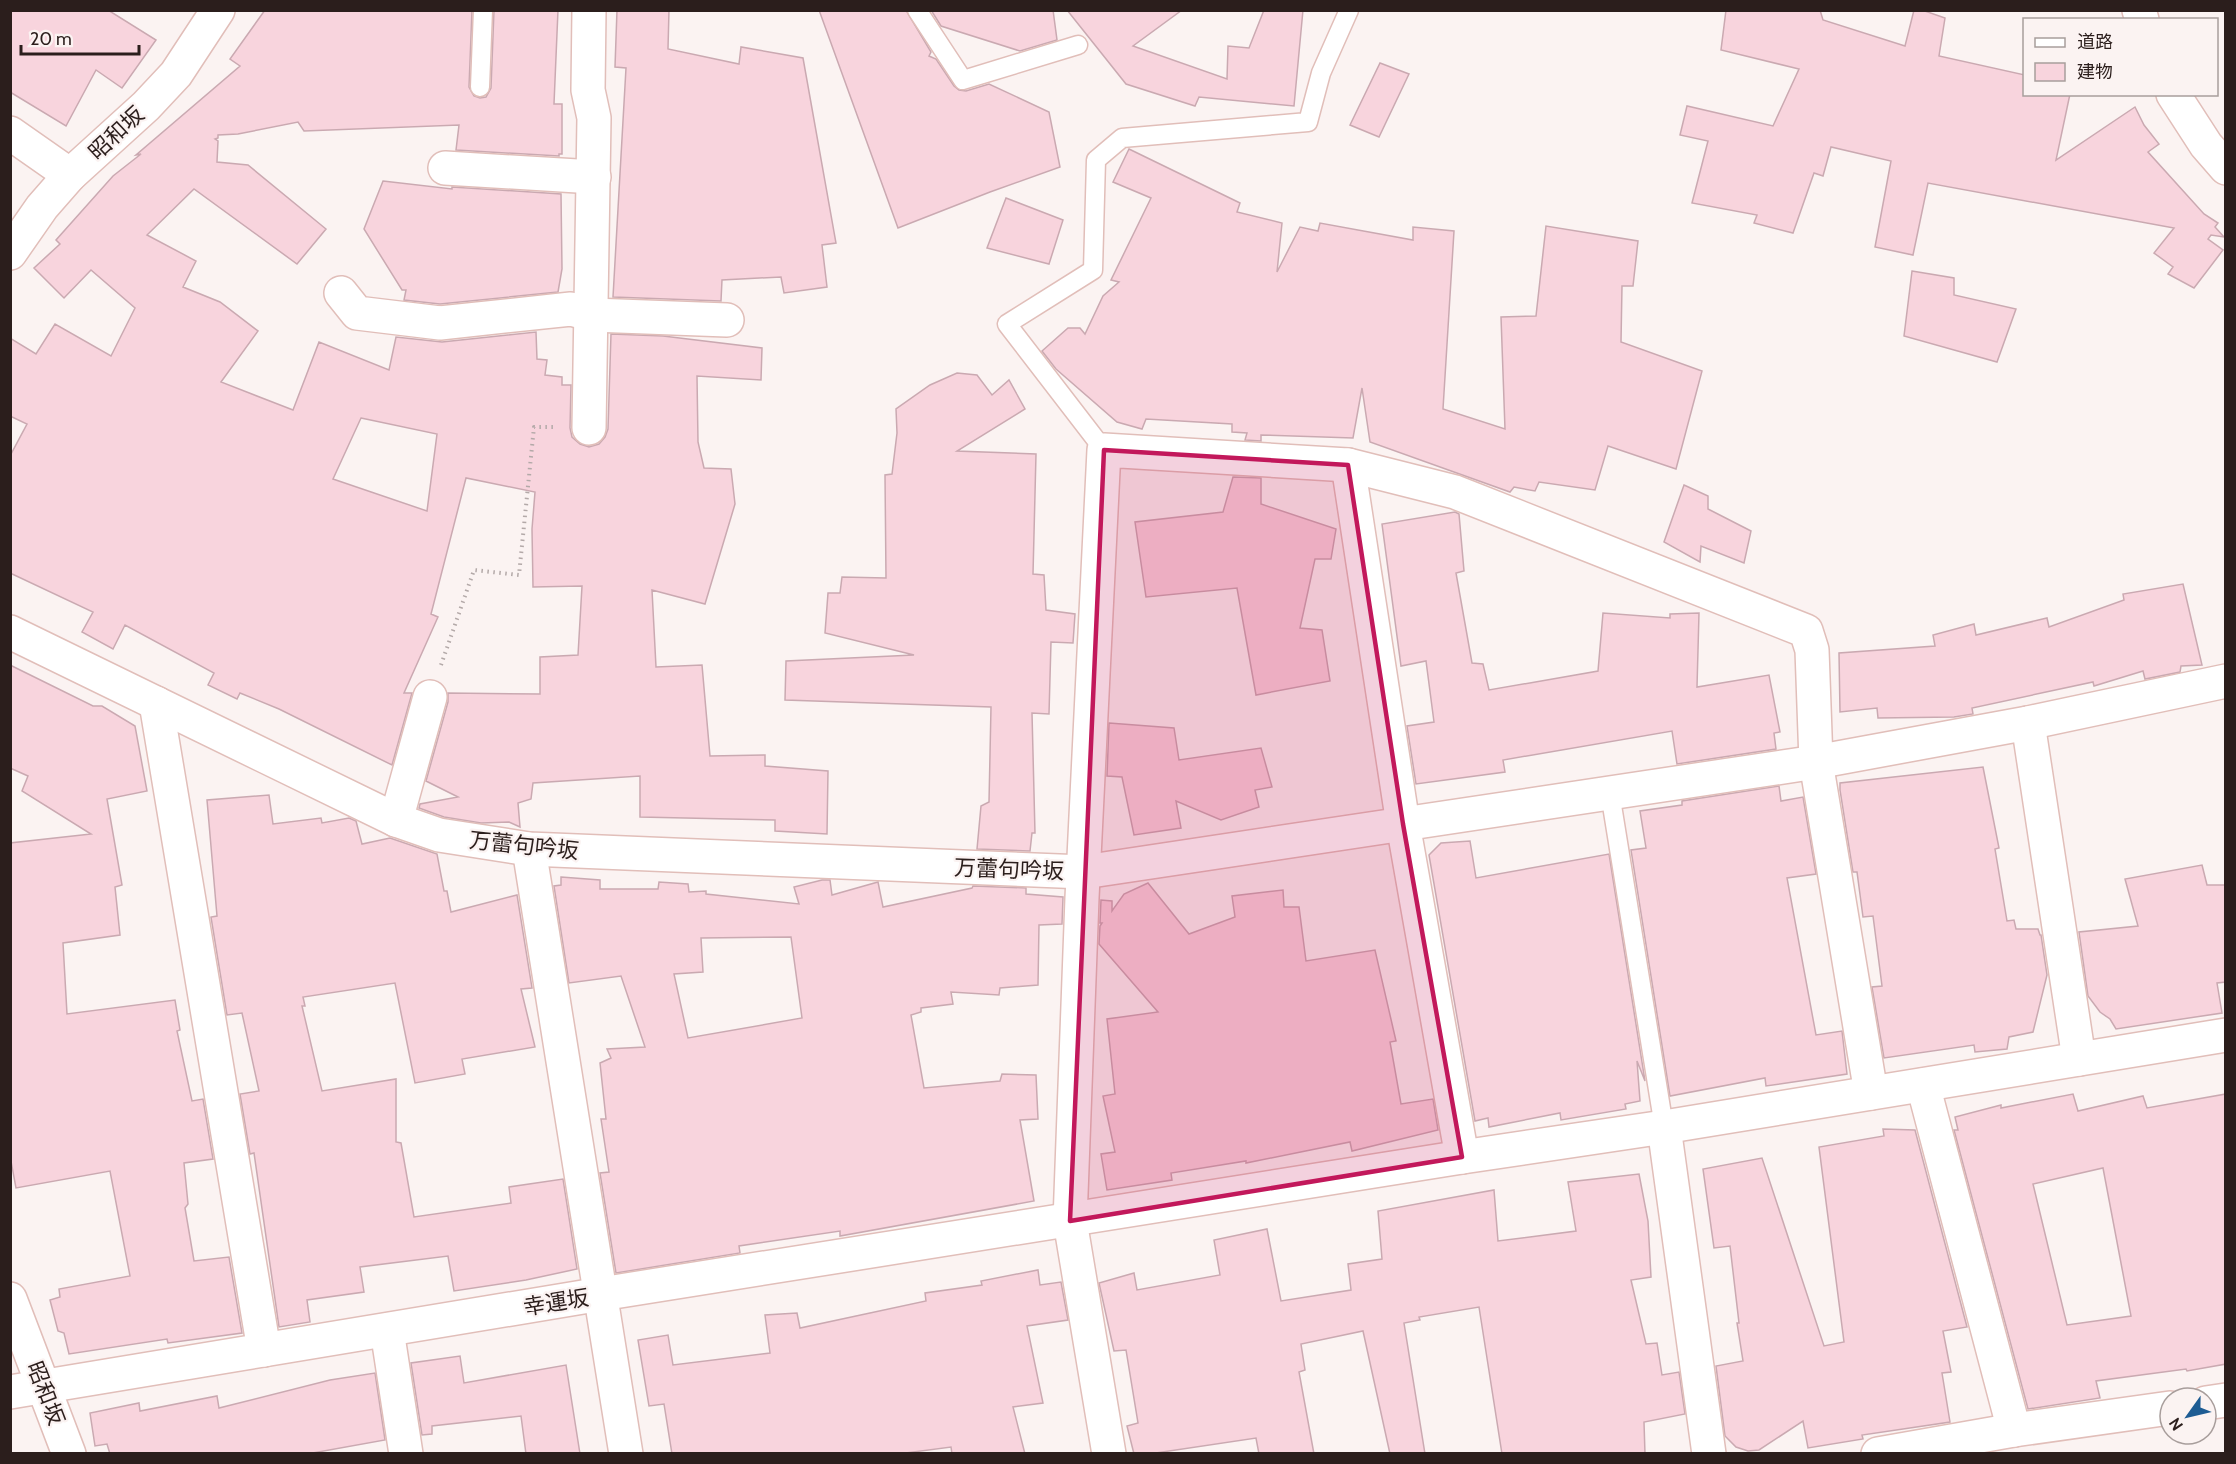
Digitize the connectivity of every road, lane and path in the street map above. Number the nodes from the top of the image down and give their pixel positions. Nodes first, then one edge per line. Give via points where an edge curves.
1 (218, 10) edge
2 (483, 10) edge
3 (589, 10) edge
4 (917, 10) edge
5 (1349, 10) edge
6 (1078, 45) dead end
7 (480, 87) dead end
8 (2174, 96) edge
9 (10, 132) edge
10 (445, 168) dead end
11 (2226, 168) edge
12 (70, 175) junction
13 (594, 177) junction
14 (10, 254) edge
15 (341, 293) dead end
16 (592, 315) junction
17 (727, 320) dead end
18 (589, 428) joint
19 (1104, 450) junction
20 (1348, 465) junction
21 (10, 632) edge
22 (2226, 681) edge
23 (430, 697) joint
24 (156, 703) junction
25 (2028, 723) junction
26 (1816, 762) junction
27 (1610, 793) junction
28 (396, 820) junction
29 (1403, 824) junction
30 (529, 849) junction
31 (1084, 872) junction
32 (2226, 1035) edge
33 (2079, 1059) junction
34 (1923, 1085) junction
35 (1870, 1093) junction
36 (1664, 1127) junction
37 (1462, 1157) junction
38 (1070, 1221) junction
39 (601, 1294) junction
40 (10, 1299) edge
41 (387, 1330) junction
42 (264, 1350) junction
43 (44, 1387) junction
44 (10, 1392) edge
45 (2158, 1410) edge
46 (2014, 1430) junction
47 (69, 1454) edge
48 (406, 1454) edge
49 (626, 1454) edge
50 (1109, 1454) edge
51 (1708, 1454) edge
52 (1878, 1454) edge

1 - 12 street, 昭和坂 via 176,74
2 - 7 lane
3 - 13 street via 588,90 594,118
4 - 6 lane via 963,80
5 - 19 lane via 1321,73 1308,122 1122,138 1096,160 1093,270 1007,324
8 - 11 street
9 - 12 street
10 - 13 street
12 - 14 street, 昭和坂
13 - 16 street
15 - 16 street via 357,314 440,323 571,309
16 - 17 street
16 - 18 street
18 - 23 path via 534,427 519,575 474,570
19 - 20 street
19 - 31 street
20 - 26 street via 1455,492 1806,631 1812,650
20 - 29 street
21 - 24 street, 万蕾句吟坂
22 - 25 street, 万蕾句吟坂
23 - 28 street
24 - 28 street, 万蕾句吟坂
24 - 42 street
25 - 26 street, 万蕾句吟坂
25 - 33 street
26 - 27 street, 万蕾句吟坂
26 - 35 street
27 - 29 street, 万蕾句吟坂
27 - 36 lane
28 - 30 street, 万蕾句吟坂 via 439,835
29 - 31 street, 万蕾句吟坂
29 - 37 street
30 - 31 street, 万蕾句吟坂
30 - 39 street
31 - 38 street
32 - 33 street, 幸運坂
33 - 34 street, 幸運坂
34 - 35 street, 幸運坂
34 - 46 street
35 - 36 street, 幸運坂
36 - 37 street, 幸運坂
36 - 51 street
37 - 38 street, 幸運坂
38 - 39 street, 幸運坂
38 - 50 street
39 - 41 street, 幸運坂
39 - 49 street
40 - 43 street, 昭和坂
41 - 42 street, 幸運坂
41 - 48 street
42 - 43 street, 幸運坂
43 - 44 street, 幸運坂
43 - 47 street, 昭和坂
45 - 46 street
46 - 52 street

